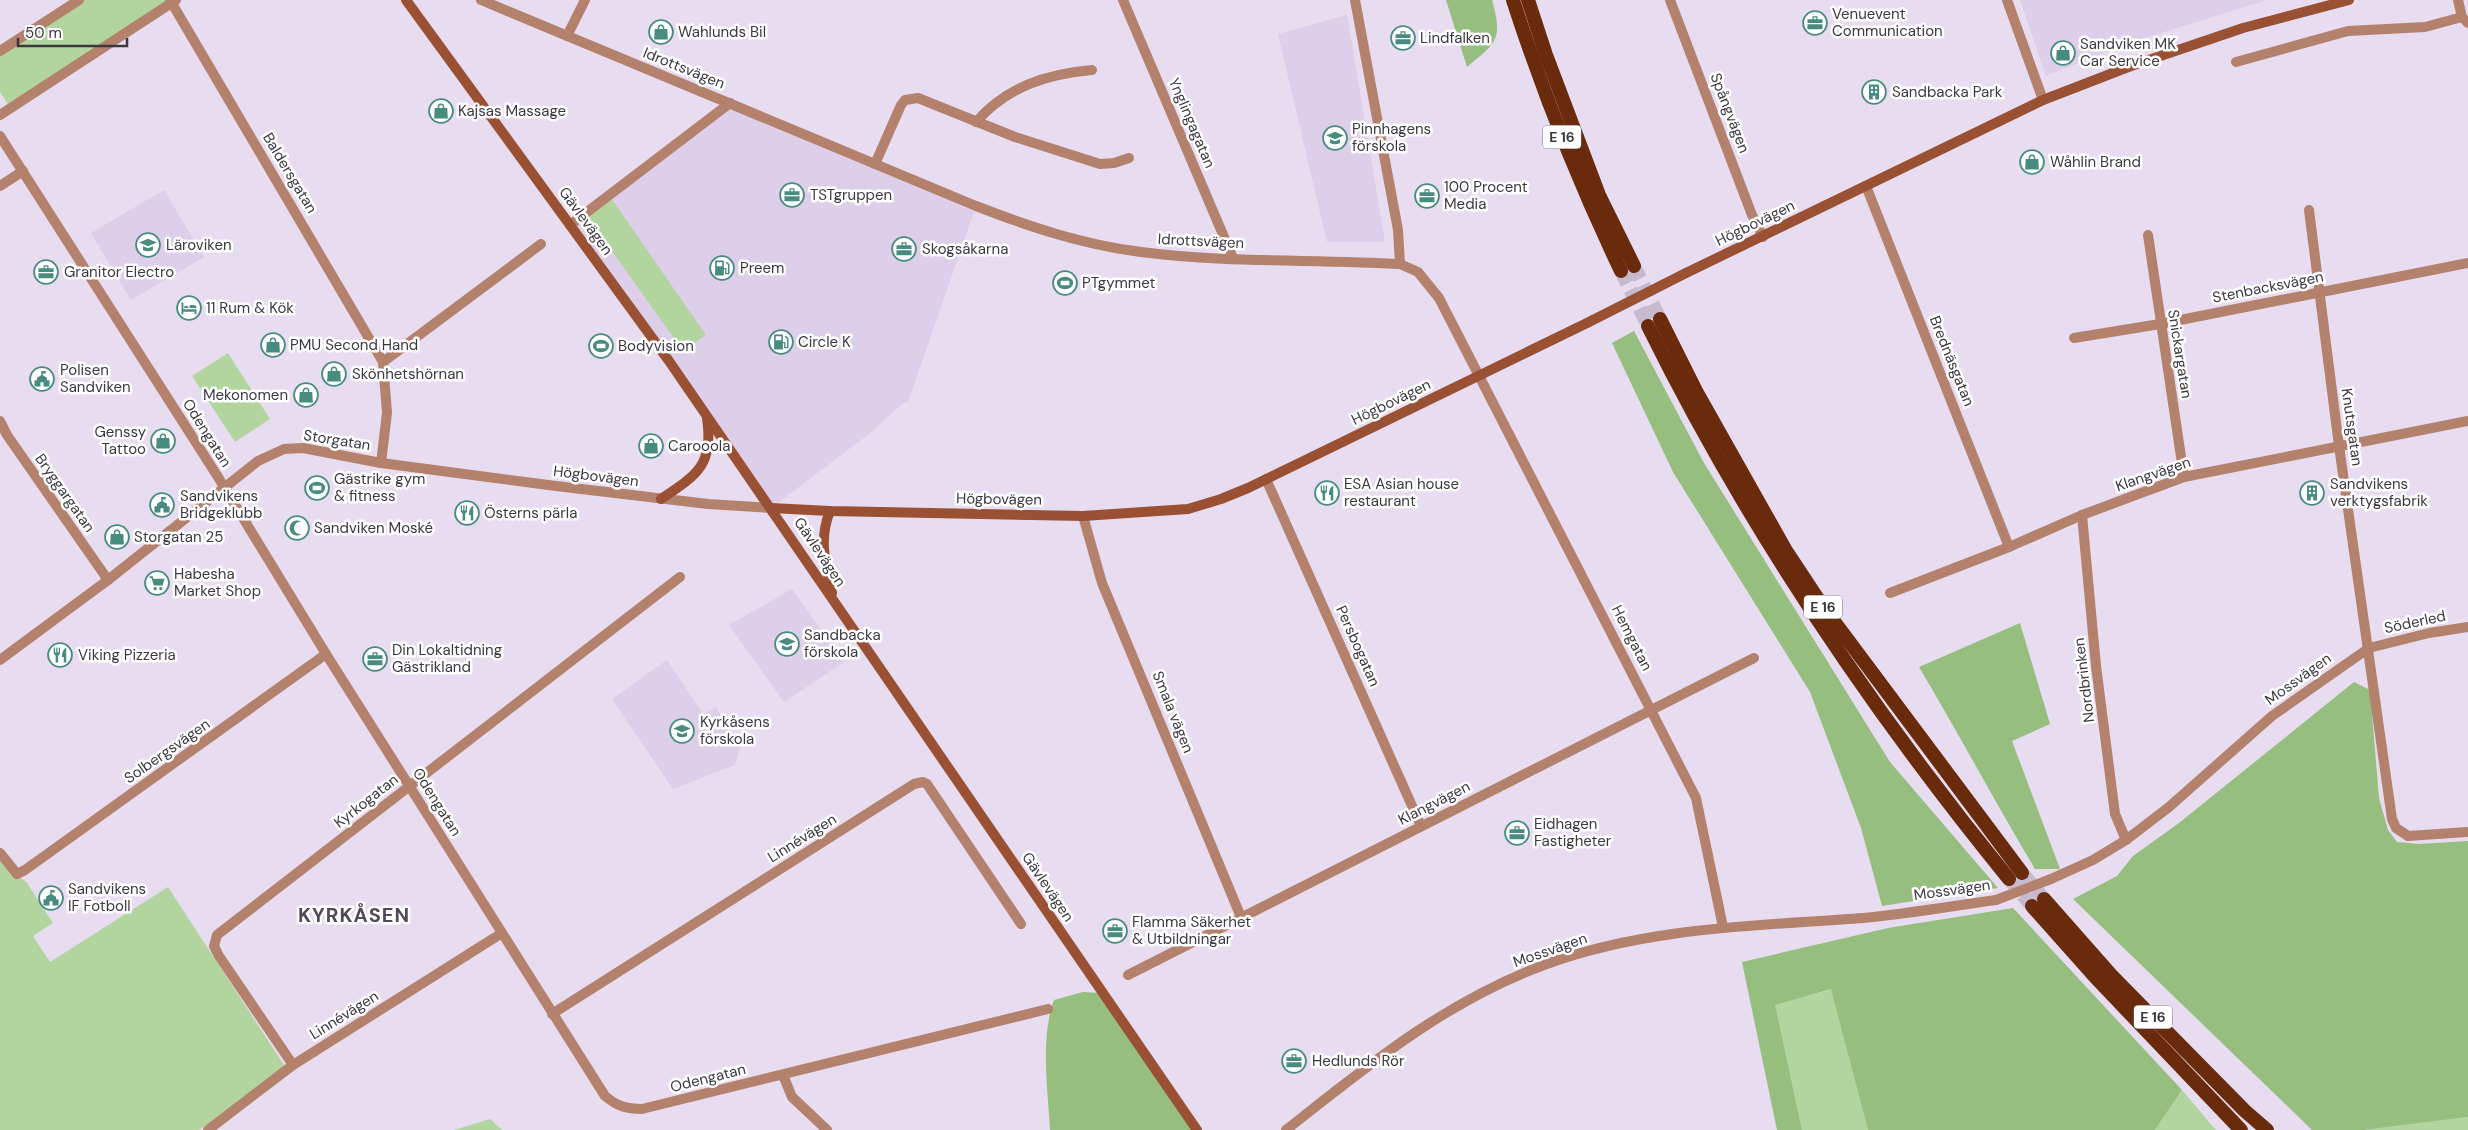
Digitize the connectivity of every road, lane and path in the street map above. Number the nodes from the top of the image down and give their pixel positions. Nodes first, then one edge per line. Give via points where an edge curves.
1 (79, 0) edge
2 (406, 0) edge
3 (481, 0) edge
4 (585, 0) edge
5 (1123, 0) edge
6 (1355, 0) edge
7 (1513, 0) edge
8 (1528, 0) edge
9 (1670, 0) edge
10 (2008, 0) edge
11 (2349, 0) edge
12 (2458, 0) edge
13 (173, 1) edge
14 (2465, 20) edge
15 (567, 36) junction
16 (0, 51) edge
17 (2236, 62) dead end
18 (1092, 70) dead end
19 (2043, 100) junction
20 (730, 103) junction
21 (0, 114) edge
22 (976, 122) junction
23 (0, 136) edge
24 (1129, 158) dead end
25 (875, 164) junction
26 (23, 170) junction
27 (0, 186) edge
28 (1866, 186) junction
29 (2308, 210) dead end
30 (570, 225) junction
31 (2148, 235) dead end
32 (1763, 237) junction
33 (541, 244) dead end
34 (1233, 258) junction
35 (2468, 263) edge
36 (1400, 264) junction
37 (2319, 293) junction
38 (1654, 322) tunnel mouth
39 (2160, 324) junction
40 (2074, 338) dead end
41 (383, 362) junction
42 (1479, 376) junction
43 (706, 415) junction
44 (0, 421) edge
45 (2468, 421) edge
46 (4, 438) edge
47 (2338, 446) junction
48 (381, 463) junction
49 (2184, 478) junction
50 (1266, 479) junction
51 (223, 487) junction
52 (661, 499) junction
53 (771, 508) junction
54 (830, 511) junction
55 (2082, 515) junction
56 (1084, 516) junction
57 (2009, 547) junction
58 (680, 577) dead end
59 (108, 580) junction
60 (1890, 593) dead end
61 (833, 599) junction
62 (2468, 627) edge
63 (2369, 648) junction
64 (326, 654) junction
65 (1754, 658) dead end
66 (0, 660) edge
67 (1651, 709) junction
68 (409, 786) junction
69 (1421, 826) junction
70 (2468, 832) edge
71 (2126, 840) junction
72 (0, 853) edge
73 (2016, 876) tunnel mouth
74 (1242, 917) junction
75 (1022, 924) dead end
76 (1723, 927) junction
77 (502, 933) junction
78 (1128, 975) dead end
79 (1048, 1009) dead end
80 (552, 1014) junction
81 (293, 1065) junction
82 (783, 1075) junction
83 (2240, 1127) edge
84 (208, 1130) edge
85 (827, 1130) edge
86 (1197, 1130) edge
87 (1286, 1130) edge
88 (2268, 1130) edge

1 - 16 street
2 - 30 main road, Gävlevägen
3 - 15 street, Idrottsvägen
4 - 15 street
5 - 34 street, Ynglingagatan
6 - 36 street via 1398,230
7 - 8 highway, E 16 via 1583,191 1628,269
9 - 32 street, Spångvägen
10 - 19 street
11 - 19 main road, Högbovägen via 2243,28
12 - 14 street
13 - 21 street
13 - 41 street, Baldersgatan
14 - 17 street via 2425,27 2348,31
15 - 20 street, Idrottsvägen
18 - 22 street via 1038,80 1006,94
19 - 28 main road, Högbovägen
20 - 25 street, Idrottsvägen
20 - 30 street
22 - 24 street via 1015,138 1100,164 1114,164
22 - 25 street via 918,98 905,100
23 - 26 street, Odengatan
25 - 34 street, Idrottsvägen via 976,206 1060,236 1141,252
26 - 27 street
26 - 51 street, Odengatan
28 - 32 main road, Högbovägen
28 - 57 street, Brednäsgatan
29 - 37 street, Knutsgatan
30 - 43 main road, Gävlevägen
31 - 39 street, Snickargatan
32 - 42 main road, Högbovägen, bridge
33 - 41 street
34 - 36 street, Idrottsvägen
35 - 37 street, Stenbacksvägen
36 - 42 street, Idrottsvägen via 1427,280
37 - 39 street, Stenbacksvägen
37 - 47 street, Knutsgatan
38 - 73 highway, E 16 via 1785,549
39 - 40 street, Stenbacksvägen
39 - 49 street, Snickargatan
41 - 48 street, Storgatan via 387,413
42 - 50 main road, Högbovägen
42 - 67 street, Hemgatan
43 - 52 main road via 708,446 702,468
43 - 53 main road, Gävlevägen
44 - 46 street, Bryggargatan
45 - 47 street, Klangvägen
46 - 59 street, Bryggargatan
47 - 49 street, Klangvägen
47 - 63 street, Knutsgatan
48 - 51 street, Storgatan via 289,448 258,461
48 - 52 street, Högbovägen
49 - 55 street, Klangvägen
50 - 56 main road, Högbovägen via 1221,499 1188,508
50 - 69 street, Persbogatan
51 - 59 street, Storgatan
51 - 64 street, Odengatan
52 - 53 street, Högbovägen
53 - 54 main road, Högbovägen
53 - 61 main road, Gävlevägen
54 - 56 main road, Högbovägen
54 - 61 main road via 823,543
55 - 57 street, Klangvägen
55 - 71 street, Nordbrinken via 2096,666 2115,814
56 - 74 street, Smala vägen via 1102,583
57 - 60 street, Klangvägen
58 - 68 street, Kyrkogatan
59 - 66 street, Storgatan
61 - 86 main road, Gävlevägen
62 - 63 street, Söderled via 2429,632
63 - 70 street via 2392,819 2396,828 2413,836
63 - 71 street, Mossvägen via 2272,716 2169,807
64 - 68 street, Odengatan
64 - 72 street, Solbergsvägen via 25,870 17,874
65 - 67 street, Klangvägen
67 - 69 street, Klangvägen
67 - 76 street, Hemgatan via 1696,798
68 - 77 street, Odengatan
68 - 81 street, Kyrkogatan via 217,935 214,941 219,956
69 - 74 street, Klangvägen
71 - 76 street, Mossvägen, bridge via 2052,879 1996,900 1865,917
74 - 78 street, Klangvägen
75 - 80 street, Linnévägen via 927,784 920,782
76 - 87 street, Mossvägen via 1610,946 1544,965 1504,982 1438,1016 1382,1054
77 - 80 street, Odengatan
77 - 81 street, Linnévägen
79 - 82 street, Odengatan
80 - 82 street, Odengatan via 605,1096 616,1105 642,1109
81 - 84 street, Linnévägen
82 - 85 street via 792,1097
83 - 88 highway, E 16 via 2098,980 2038,903 2245,1111

